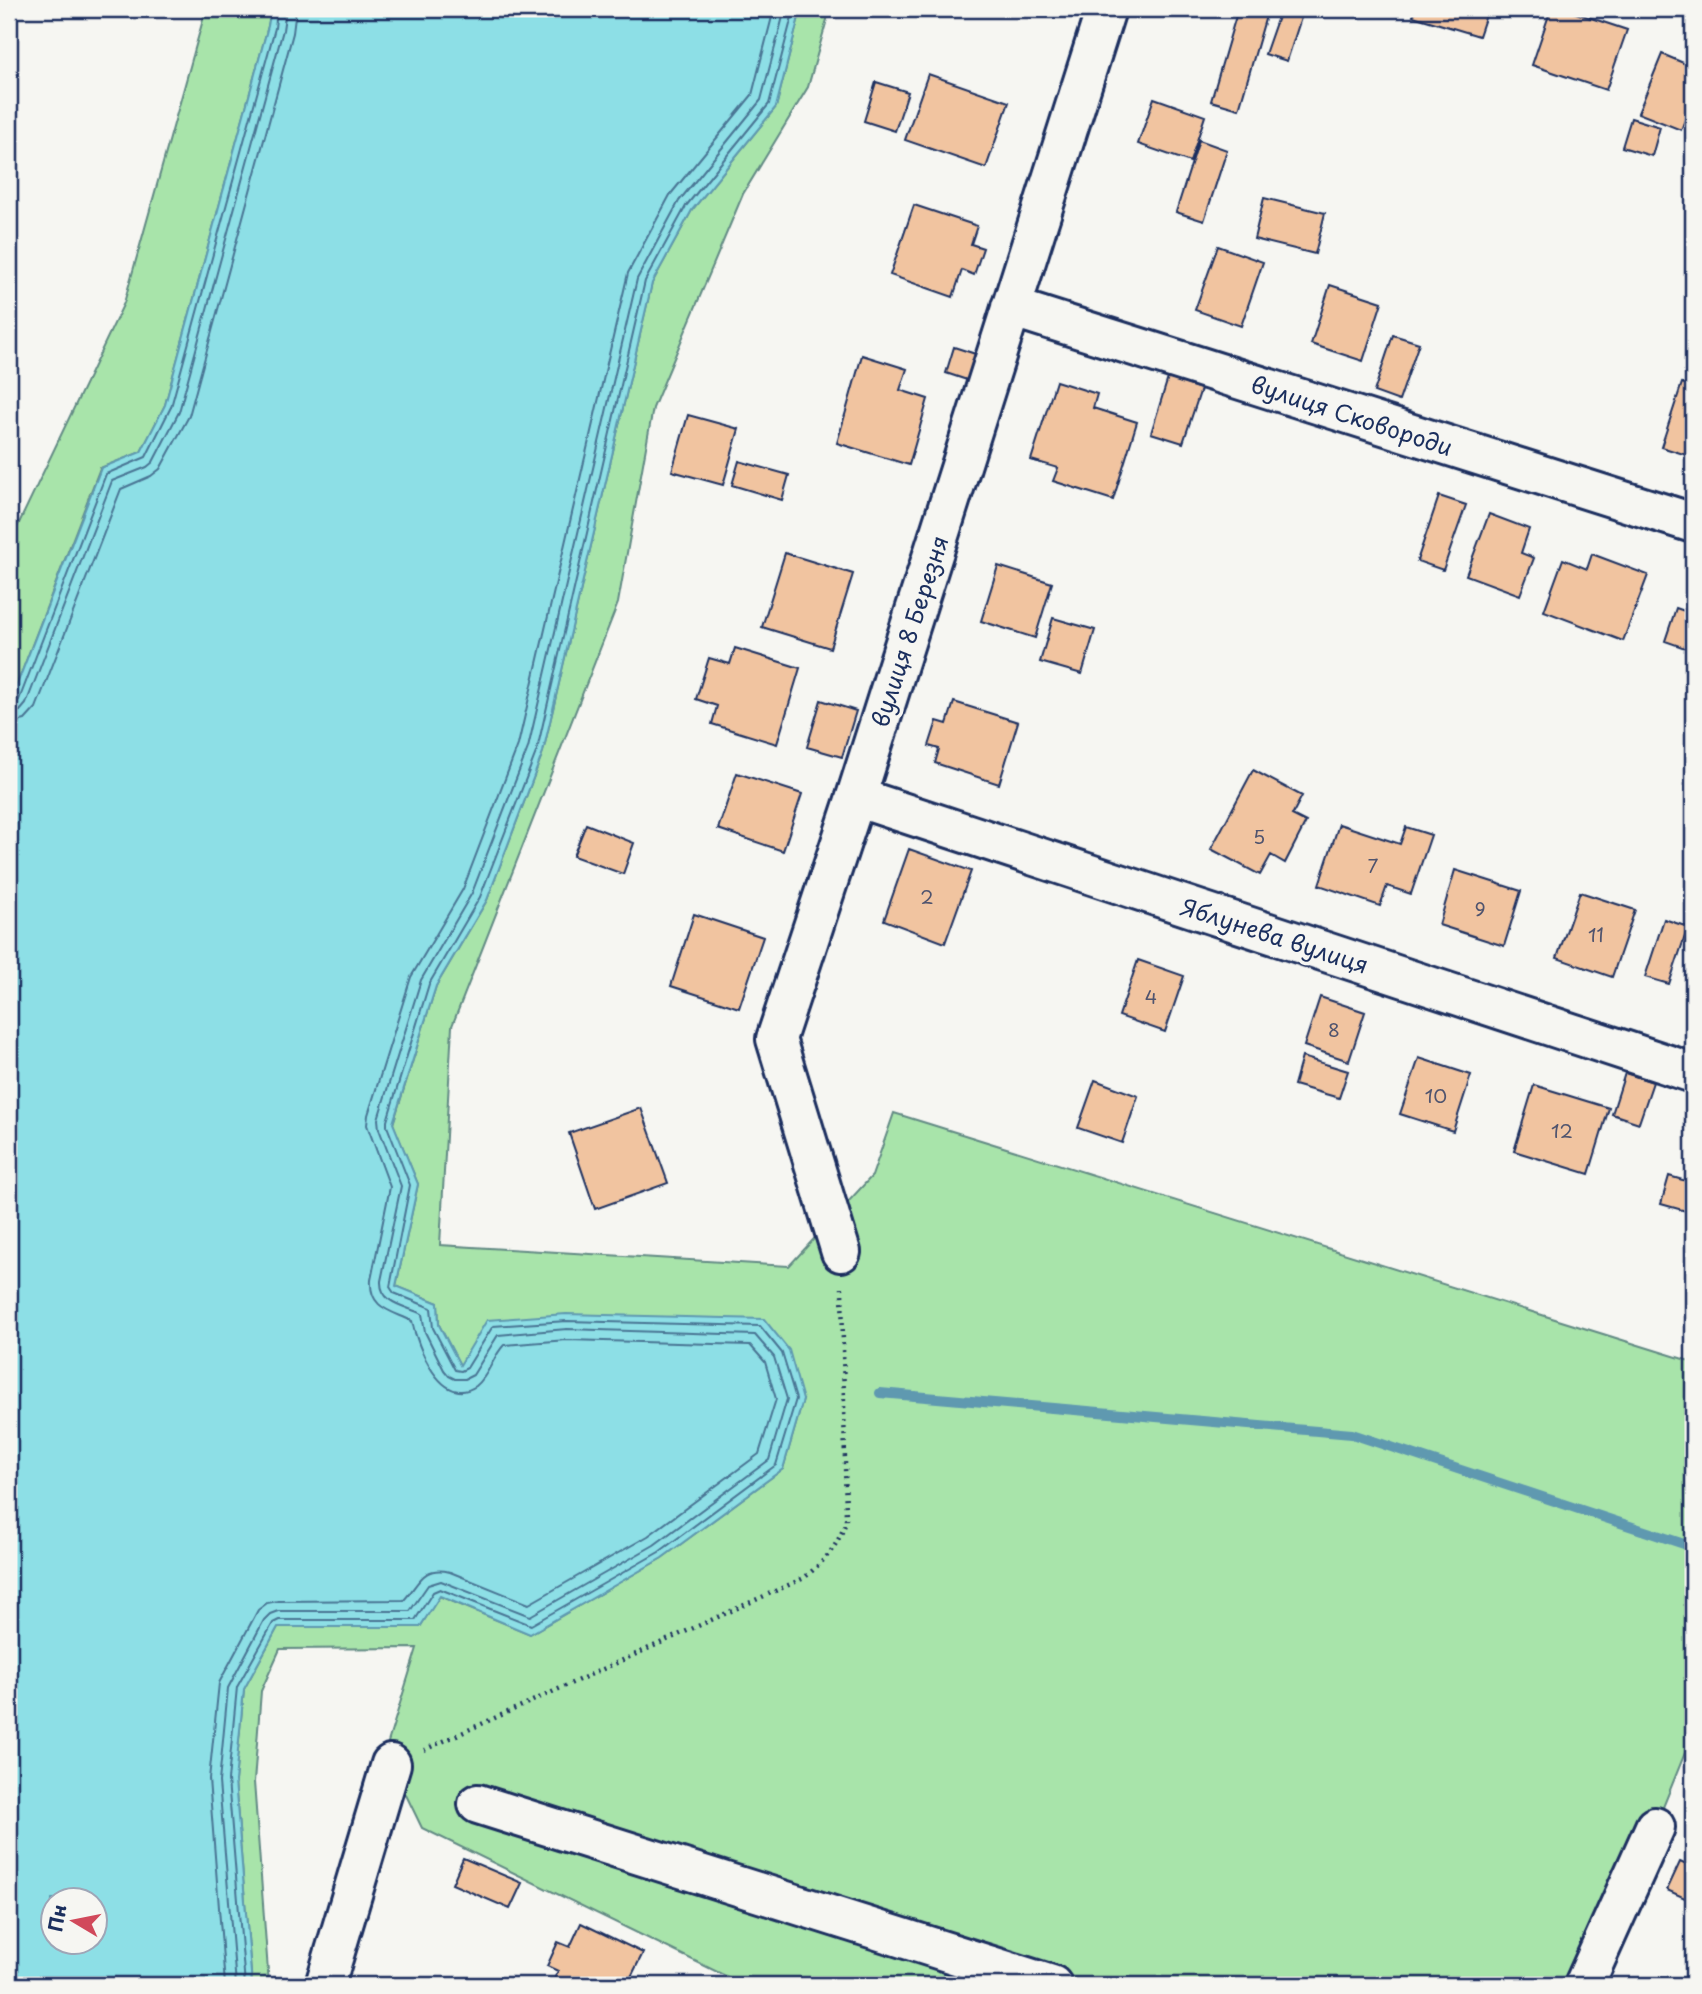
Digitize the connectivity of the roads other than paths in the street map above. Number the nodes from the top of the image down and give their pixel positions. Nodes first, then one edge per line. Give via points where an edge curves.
1 (1106, 9) edge
2 (1011, 307) junction
3 (1693, 523) edge
4 (856, 797) junction
5 (1693, 1073) edge
6 (841, 1252) road end
7 (391, 1764) road end
8 (478, 1804) dead end
9 (1655, 1827) dead end
10 (325, 1985) edge
11 (1052, 1985) edge
12 (1584, 1985) edge

1 - 2 street, вулиця 8 Березня
2 - 3 street, вулиця Сковороди
2 - 4 street, вулиця 8 Березня
4 - 5 street, Яблунева вулиця
4 - 6 street, вулиця 8 Березня via 776,1039
7 - 10 street
8 - 11 street
9 - 12 street

